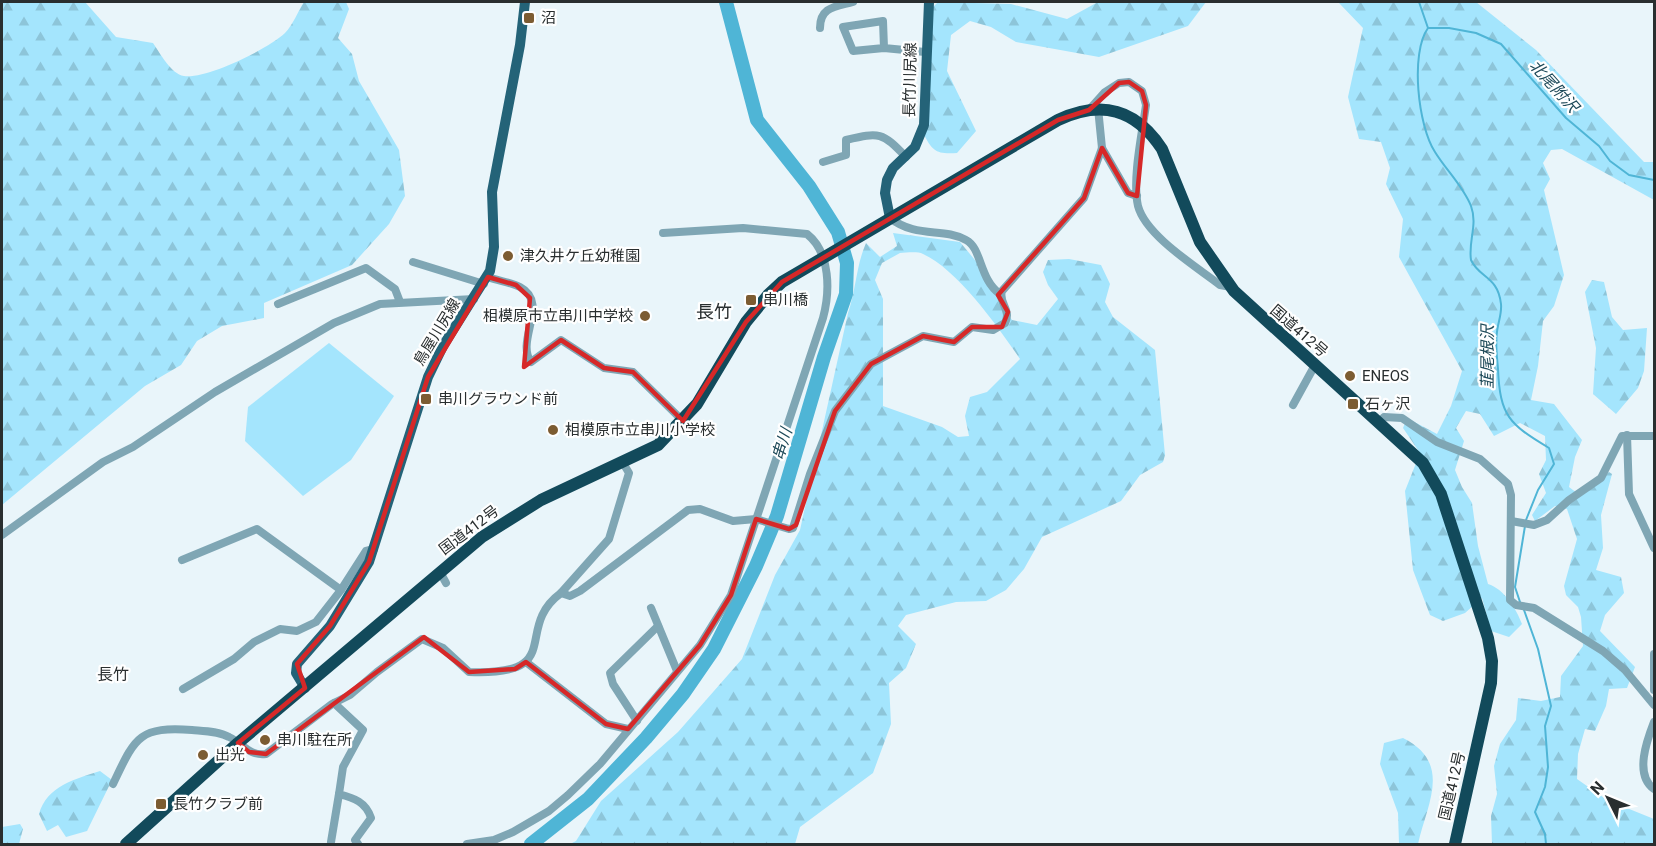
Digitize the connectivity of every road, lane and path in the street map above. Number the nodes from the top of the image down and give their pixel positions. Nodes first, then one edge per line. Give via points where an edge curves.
1 (525, 2) edge
2 (853, 2) edge
3 (928, 2) edge
4 (820, 28) dead end
5 (884, 48) junction
6 (926, 52) junction
7 (1093, 109) junction
8 (1143, 126) junction
9 (1102, 148) junction
10 (906, 157) junction
11 (823, 162) dead end
12 (1137, 196) junction
13 (890, 218) junction
14 (663, 233) dead end
15 (826, 257) junction
16 (414, 262) dead end
17 (486, 281) junction
18 (1231, 287) junction
19 (1000, 294) junction
20 (474, 299) junction
21 (400, 302) junction
22 (278, 304) dead end
23 (1315, 365) junction
24 (1293, 405) dead end
25 (683, 421) junction
26 (1380, 421) junction
27 (1627, 435) junction
28 (1654, 436) edge
29 (623, 463) junction
30 (758, 520) junction
31 (1515, 521) junction
32 (2, 535) edge
33 (1654, 548) edge
34 (374, 549) junction
35 (182, 560) dead end
36 (341, 590) junction
37 (561, 593) junction
38 (651, 609) dead end
39 (658, 626) junction
40 (1654, 654) edge
41 (526, 662) junction
42 (677, 671) junction
43 (304, 688) junction
44 (183, 689) dead end
45 (1654, 690) edge
46 (334, 703) junction
47 (1654, 705) edge
48 (637, 721) junction
49 (1654, 722) edge
50 (628, 729) junction
51 (238, 743) junction
52 (113, 784) dead end
53 (1654, 789) edge
54 (339, 794) junction
55 (332, 842) dead end
56 (126, 844) edge
57 (358, 844) edge
58 (467, 844) edge
59 (1455, 844) edge

1 - 17 main road, 鳥屋川尻線 via 493,187 494,253
2 - 4 street via 825,10
3 - 6 main road, 長竹川尻線
5 - 5 street via 853,51 843,27 883,21
5 - 6 street
6 - 10 main road, 長竹川尻線 via 924,125 917,145
7 - 8 highway, 国道412号 via 1112,109
7 - 8 street via 1119,83 1137,85 1145,97
7 - 9 street
7 - 13 highway via 1058,120
8 - 12 street
8 - 18 highway, 国道412号 via 1161,149 1200,242
9 - 12 street via 1128,193
9 - 19 street via 1084,198
10 - 11 street via 888,138 874,133 846,140 846,154
10 - 13 main road, 長竹川尻線 via 892,170 885,185
12 - 18 street via 1142,216 1154,232 1220,285
13 - 15 highway
13 - 19 street via 903,229 966,240 974,248 987,282
14 - 15 street via 743,228 807,234
15 - 25 highway, 国道412号 via 782,282 759,305
15 - 30 street via 826,308
16 - 17 street
17 - 20 main road, 鳥屋川尻線
17 - 25 street via 516,285 530,298 527,347 531,362 561,340 604,368 633,372
18 - 23 highway, 国道412号
19 - 30 street via 1008,312 1002,327 972,327 954,342 923,336 871,364 835,411 794,528
20 - 21 street
20 - 34 main road, 鳥屋川尻線 via 442,346 428,377
21 - 22 street via 394,289 366,268
21 - 32 street via 380,304 334,322 272,358 82,475
23 - 24 street
23 - 26 highway, 国道412号
25 - 29 highway, 国道412号 via 658,445
26 - 31 street via 1384,417 1402,418 1437,442 1484,462 1508,484
26 - 59 highway, 国道412号 via 1423,463 1441,494 1488,638 1491,683
27 - 28 street
27 - 31 street via 1617,443 1601,478 1547,520 1530,525
27 - 33 street via 1629,494
29 - 37 street via 629,473 609,539
29 - 43 highway, 国道412号 via 507,518 443,577
30 - 37 street via 733,521 700,509 688,510 580,591 570,596
30 - 42 street via 731,595 700,645
31 - 47 street via 1509,595 1515,605 1529,607 1603,651
34 - 36 street via 366,551
34 - 43 main road, 鳥屋川尻線 via 330,626 297,664 296,673
35 - 36 street via 257,529
36 - 44 street via 316,622 297,631 280,629
37 - 41 street via 543,615 535,649
38 - 39 street
39 - 42 street
39 - 48 street via 610,674
40 - 45 street
41 - 46 street via 515,669 469,672 443,648 422,639
41 - 50 street via 606,724
42 - 48 street
43 - 51 highway, 国道412号
46 - 51 street via 266,753 249,752
46 - 54 street via 363,730 342,766
48 - 50 street
49 - 53 street via 1643,769
50 - 58 street via 600,764 549,811 494,840
51 - 52 street via 228,735 164,728 142,735
51 - 56 highway, 国道412号
54 - 55 street
54 - 57 street via 355,798 368,809 370,818 355,840

